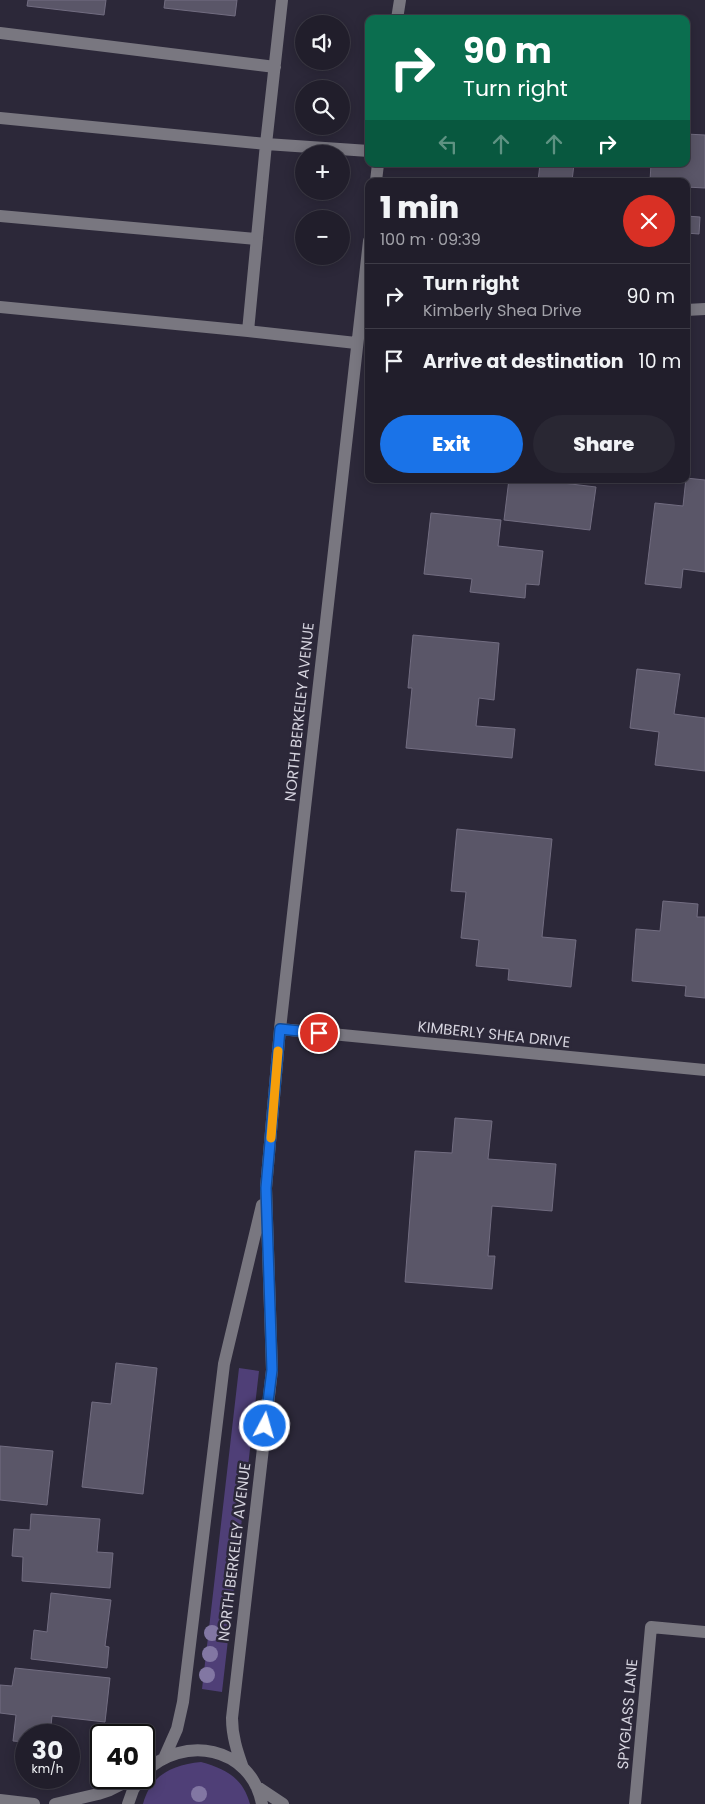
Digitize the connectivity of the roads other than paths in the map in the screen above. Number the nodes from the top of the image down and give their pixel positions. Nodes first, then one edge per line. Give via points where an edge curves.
1 (282, 0) edge
2 (400, 0) edge
3 (398, 15) edge
4 (0, 34) edge
5 (275, 67) junction
6 (0, 118) edge
7 (266, 144) junction
8 (365, 151) edge
9 (0, 216) edge
10 (256, 239) junction
11 (365, 288) edge
12 (0, 306) edge
13 (705, 308) edge
14 (690, 310) edge
15 (248, 330) junction
16 (356, 343) junction
17 (280, 1029) junction
18 (705, 1070) edge
19 (266, 1188) junction
20 (705, 1632) edge
21 (165, 1756) junction
22 (155, 1762) edge
23 (243, 1768) junction
24 (256, 1786) junction
25 (109, 1789) edge
26 (134, 1789) edge
27 (0, 1800) edge
28 (34, 1804) edge
29 (55, 1804) edge
30 (128, 1804) edge
31 (262, 1804) edge
32 (283, 1804) edge
33 (635, 1804) edge

1 - 5 street
2 - 3 street
4 - 5 street
5 - 7 street
6 - 7 street
7 - 8 street
7 - 10 street
9 - 10 street
10 - 15 street
11 - 16 street, NORTH BERKELEY AVENUE
12 - 15 street
13 - 14 street
15 - 16 street
16 - 17 street, NORTH BERKELEY AVENUE
17 - 18 street, KIMBERLY SHEA DRIVE
17 - 19 street, NORTH BERKELEY AVENUE
19 - 21 street, NORTH BERKELEY AVENUE via 224,1364 183,1702 177,1730
19 - 23 street, NORTH BERKELEY AVENUE via 272,1370 232,1718 235,1748
20 - 33 street, SPYGLASS LANE via 651,1627
21 - 22 street
21 - 23 street via 185,1750 206,1750 226,1756
23 - 24 street
24 - 31 street
24 - 32 street
25 - 29 street
26 - 30 street
27 - 28 street

